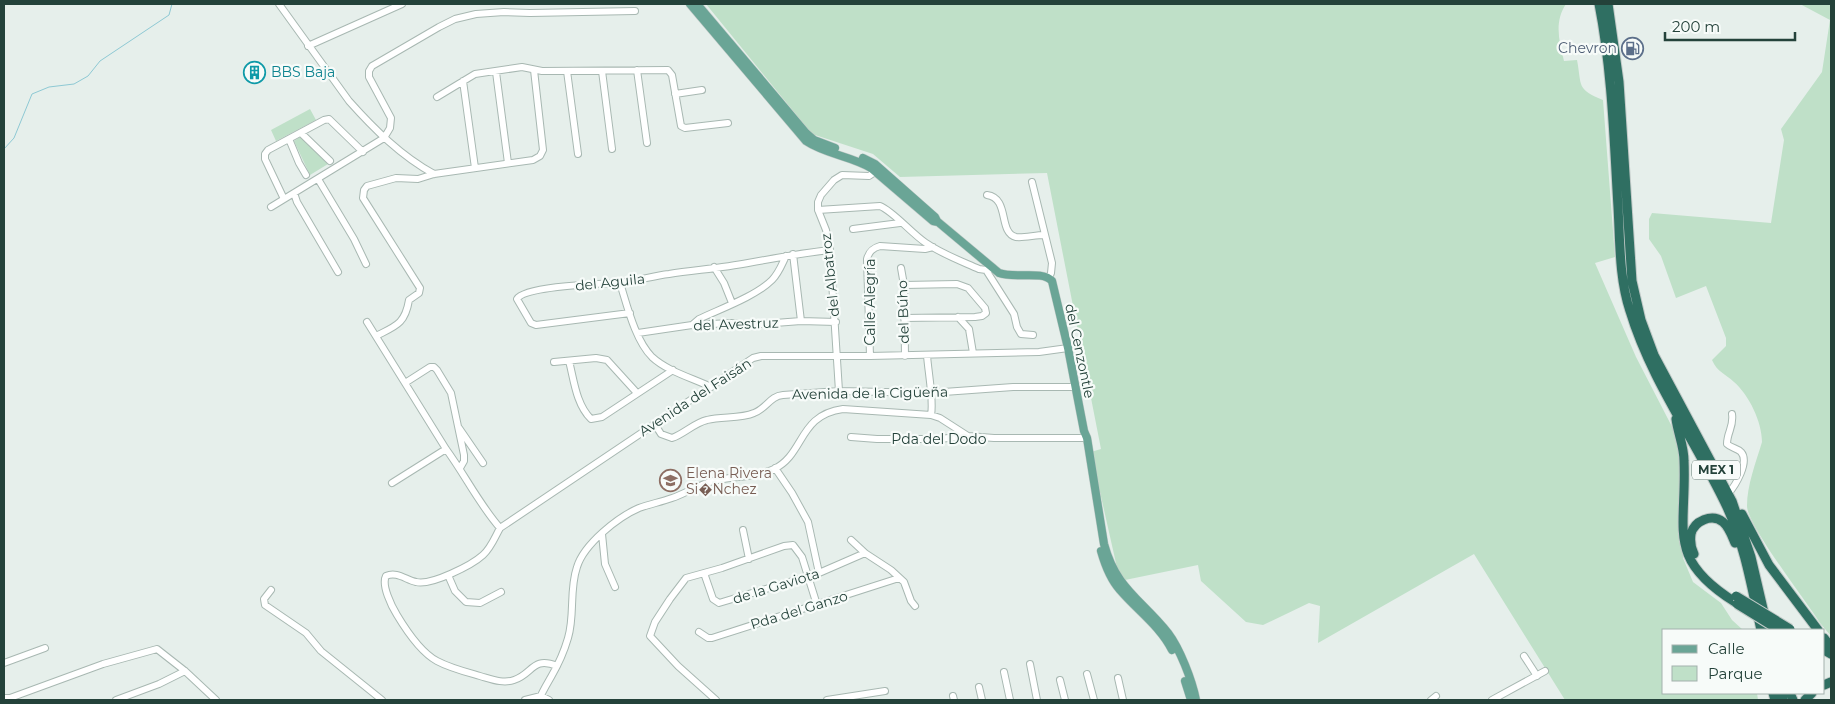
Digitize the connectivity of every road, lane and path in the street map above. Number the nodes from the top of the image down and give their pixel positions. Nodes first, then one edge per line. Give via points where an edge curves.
1 (279, 4) edge
2 (402, 4) edge
3 (530, 4) edge
4 (690, 4) edge
5 (696, 4) edge
6 (1599, 4) edge
7 (1608, 4) edge
8 (635, 11) dead end
9 (530, 13) junction
10 (308, 46) junction
11 (534, 70) junction
12 (637, 70) junction
13 (567, 71) junction
14 (602, 71) junction
15 (496, 72) junction
16 (463, 81) junction
17 (702, 90) dead end
18 (675, 94) junction
19 (437, 97) dead end
20 (728, 123) dead end
21 (301, 133) junction
22 (384, 138) junction
23 (289, 139) junction
24 (648, 143) dead end
25 (612, 149) dead end
26 (363, 152) junction
27 (578, 154) dead end
28 (330, 161) dead end
29 (508, 163) junction
30 (475, 168) junction
31 (875, 172) junction
32 (434, 174) junction
33 (306, 175) dead end
34 (318, 179) junction
35 (1032, 182) dead end
36 (294, 193) junction
37 (987, 195) dead end
38 (284, 199) junction
39 (271, 207) dead end
40 (818, 210) junction
41 (900, 222) junction
42 (938, 222) junction
43 (854, 229) dead end
44 (1624, 231) junction
45 (1044, 235) junction
46 (933, 247) junction
47 (830, 250) junction
48 (321, 254) dead end
49 (793, 254) junction
50 (786, 256) junction
51 (331, 260) junction
52 (366, 264) dead end
53 (714, 267) junction
54 (902, 268) dead end
55 (989, 269) junction
56 (338, 272) dead end
57 (1049, 278) junction
58 (620, 283) junction
59 (904, 285) junction
60 (732, 303) junction
61 (630, 312) junction
62 (958, 317) junction
63 (904, 318) junction
64 (801, 321) junction
65 (367, 322) dead end
66 (836, 322) junction
67 (692, 325) junction
68 (638, 333) junction
69 (1033, 335) dead end
70 (376, 336) junction
71 (1068, 348) junction
72 (973, 353) junction
73 (927, 355) junction
74 (837, 356) junction
75 (870, 356) junction
76 (905, 356) junction
77 (569, 361) junction
78 (554, 362) dead end
79 (673, 370) junction
80 (405, 383) junction
81 (711, 387) junction
82 (1075, 387) junction
83 (840, 391) junction
84 (637, 393) junction
85 (930, 393) junction
86 (1675, 412) junction
87 (1732, 414) dead end
88 (930, 415) junction
89 (654, 423) junction
90 (457, 425) junction
91 (968, 436) junction
92 (1085, 436) junction
93 (851, 437) dead end
94 (446, 449) junction
95 (483, 463) dead end
96 (460, 468) junction
97 (775, 468) junction
98 (392, 483) dead end
99 (1730, 498) junction
100 (500, 528) junction
101 (743, 530) dead end
102 (602, 534) junction
103 (851, 540) dead end
104 (1102, 545) junction
105 (864, 553) junction
106 (749, 558) junction
107 (704, 573) junction
108 (819, 573) junction
109 (448, 575) junction
110 (808, 576) junction
111 (1749, 576) junction
112 (900, 578) junction
113 (615, 587) dead end
114 (271, 590) dead end
115 (501, 592) dead end
116 (1735, 599) junction
117 (817, 605) junction
118 (915, 606) dead end
119 (1761, 629) edge
120 (1768, 629) edge
121 (1778, 629) edge
122 (1789, 629) edge
123 (1817, 629) edge
124 (699, 632) dead end
125 (44, 648) dead end
126 (1524, 656) dead end
127 (4, 663) edge
128 (1030, 664) dead end
129 (557, 666) junction
130 (185, 671) junction
131 (1545, 671) dead end
132 (1004, 672) dead end
133 (1087, 674) dead end
134 (1537, 676) junction
135 (1118, 678) dead end
136 (1060, 680) dead end
137 (979, 687) dead end
138 (4, 691) edge
139 (884, 691) dead end
140 (8, 699) edge
141 (539, 699) edge
142 (116, 700) edge
143 (212, 700) edge
144 (382, 700) edge
145 (526, 700) edge
146 (549, 700) edge
147 (716, 700) edge
148 (827, 700) edge
149 (982, 700) edge
150 (1010, 700) edge
151 (1037, 700) edge
152 (1065, 700) edge
153 (1094, 700) edge
154 (1123, 700) edge
155 (1191, 700) edge
156 (1196, 700) edge
157 (1492, 700) edge

1 - 10 street
2 - 10 street
3 - 9 street
4 - 31 main road via 806,141 861,162
5 - 42 main road via 810,137 875,164
6 - 44 highway, MEX 1 via 1610,80
7 - 44 highway, MEX 1 via 1620,90
8 - 9 street
9 - 22 street via 476,14 455,19 372,66 369,77 390,118 390,128
10 - 22 street via 349,101
11 - 13 street
11 - 15 street via 522,67
11 - 29 street via 543,150 533,160
12 - 14 street
12 - 18 street via 668,70
12 - 24 street
13 - 14 street
13 - 27 street
14 - 25 street
15 - 16 street via 475,74
15 - 29 street
16 - 19 street
16 - 30 street
17 - 18 street
18 - 20 street via 680,123 685,128
21 - 23 street
21 - 26 street via 329,119
21 - 28 street
22 - 26 street
22 - 32 street via 415,164
23 - 33 street
23 - 38 street via 265,154
26 - 34 street
29 - 30 street
30 - 32 street
31 - 40 street via 868,176 842,175 834,180 821,195
31 - 42 main road via 932,221
32 - 70 street via 418,179 396,178 367,186 364,190 363,198 420,288 419,293 409,300 403,320
34 - 36 street
34 - 52 street
35 - 45 street
36 - 38 street
36 - 51 street
37 - 45 street via 999,200 1011,234 1016,237
38 - 39 street
40 - 41 street via 880,206
40 - 47 street, del Albatroz
41 - 43 street
41 - 46 street
42 - 55 main road
44 - 86 highway, MEX 1 via 1623,278 1629,310 1643,348
44 - 99 highway, MEX 1 via 1645,334
45 - 57 street via 1052,263
46 - 55 street via 979,269
46 - 75 street, Calle Alegría via 880,246 869,252
47 - 49 street, del Aguila
47 - 66 street, del Albatroz
48 - 51 street
49 - 50 street, del Aguila
49 - 64 street
50 - 53 street, del Aguila
50 - 60 street via 773,279
51 - 56 street
53 - 58 street, del Aguila
53 - 60 street
54 - 59 street, del Búho
55 - 57 main road via 1012,276 1041,275
55 - 69 street via 1014,314 1019,332
57 - 71 main road, del Cenzontle via 1054,285
58 - 61 street
58 - 61 street, del Aguila via 530,291 517,299 531,323 536,325
59 - 62 street via 956,284 968,288 986,313
59 - 63 street, del Búho
60 - 67 street via 699,318
61 - 68 street
62 - 63 street
62 - 72 street via 968,329
63 - 76 street, del Búho
64 - 66 street, del Avestruz
64 - 67 street, del Avestruz
65 - 70 street
66 - 74 street, del Albatroz
67 - 68 street, del Avestruz
68 - 79 street via 653,358
70 - 80 street
71 - 72 street, Avenida del Faisán
71 - 82 main road, del Cenzontle
72 - 73 street, Avenida del Faisán
73 - 76 street, Avenida del Faisán
73 - 85 street
74 - 75 street, Avenida del Faisán
74 - 81 street, Avenida del Faisán via 761,356
74 - 83 street, del Albatroz
75 - 76 street, Avenida del Faisán
77 - 78 street
77 - 84 street via 606,360
77 - 84 street via 578,398 591,419 602,417
79 - 81 street
79 - 84 street
80 - 90 street via 434,367 451,393
80 - 94 street
81 - 89 street, Avenida del Faisán
82 - 85 street, Avenida de la Cigüeña via 1013,387
82 - 92 main road, del Cenzontle
83 - 85 street, Avenida de la Cigüeña
83 - 89 street, Avenida de la Cigüeña via 777,395 756,413 708,420 672,438 661,434
85 - 88 street via 933,406
86 - 111 highway, MEX 1 via 1728,509
86 - 116 highway via 1684,447 1682,525 1686,548 1701,576
87 - 99 street via 1727,444 1744,457
88 - 91 street
88 - 97 street via 843,410 827,413 811,424 788,458
89 - 100 street, Avenida del Faisán
90 - 95 street
90 - 96 street via 464,455
91 - 92 street, Pda del Dodo
91 - 93 street, Pda del Dodo via 939,439
92 - 104 main road, del Cenzontle
94 - 96 street
94 - 98 street
96 - 100 street
97 - 102 street via 708,482 673,498 638,508
97 - 108 street via 808,522
99 - 120 highway, MEX 1 via 1752,557
99 - 123 highway via 1742,513 1769,565
100 - 109 street via 482,556
101 - 106 street
102 - 113 street via 605,564
102 - 129 street via 590,544 576,567 570,632
103 - 105 street
104 - 155 main road via 1107,569 1116,585 1169,644
104 - 156 main road via 1120,582 1172,639
105 - 108 street, de la Gaviota
105 - 112 street
106 - 107 street
106 - 110 street via 793,545 802,557
107 - 110 street, de la Gaviota via 713,598 719,603
107 - 147 street via 682,581 655,622 650,636
108 - 110 street, de la Gaviota
109 - 115 street via 455,591 466,602 480,603
109 - 129 street via 427,583 416,583 394,574 384,579 402,623 414,640 436,660 502,681 516,680 541,662
110 - 117 street
111 - 116 highway via 1722,521 1711,518 1698,523 1691,535 1696,559 1712,579
111 - 119 highway, MEX 1
112 - 117 street, Pda del Ganzo
112 - 118 street
114 - 144 street via 264,599 265,605 306,633 321,651
116 - 121 highway, bridge
116 - 122 highway, bridge
117 - 124 street, Pda del Ganzo via 712,638
125 - 127 street
126 - 134 street
128 - 151 street
129 - 141 street
130 - 140 street via 154,649
130 - 142 street
130 - 143 street
131 - 134 street
132 - 150 street
133 - 153 street
134 - 157 street
135 - 154 street
136 - 152 street
137 - 149 street
138 - 140 street
139 - 148 street
141 - 145 street
141 - 146 street

